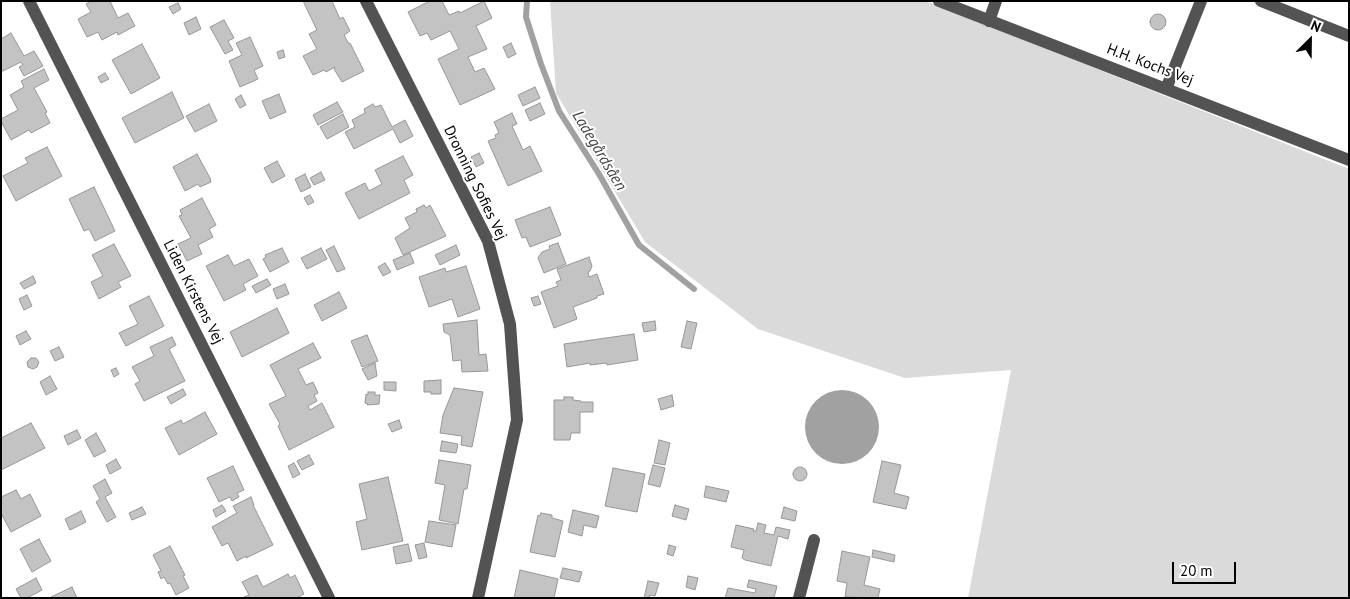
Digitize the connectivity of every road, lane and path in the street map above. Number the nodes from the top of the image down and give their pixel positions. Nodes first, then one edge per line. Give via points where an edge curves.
1 (29, 1) edge
2 (366, 1) edge
3 (940, 1) edge
4 (996, 1) edge
5 (1201, 1) edge
6 (1261, 1) edge
7 (989, 21) junction
8 (1349, 36) edge
9 (1166, 89) junction
10 (1349, 160) edge
11 (814, 540) dead end
12 (329, 598) edge
13 (478, 598) edge
14 (799, 598) edge

1 - 12 street, Liden Kirstens Vej
2 - 13 street, Dronning Sofies Vej via 488,241 510,324 517,420
3 - 7 street, H.H. Kochs Vej
4 - 7 street
5 - 9 street
6 - 8 street
7 - 9 street, H.H. Kochs Vej
9 - 10 street, H.H. Kochs Vej
11 - 14 street

